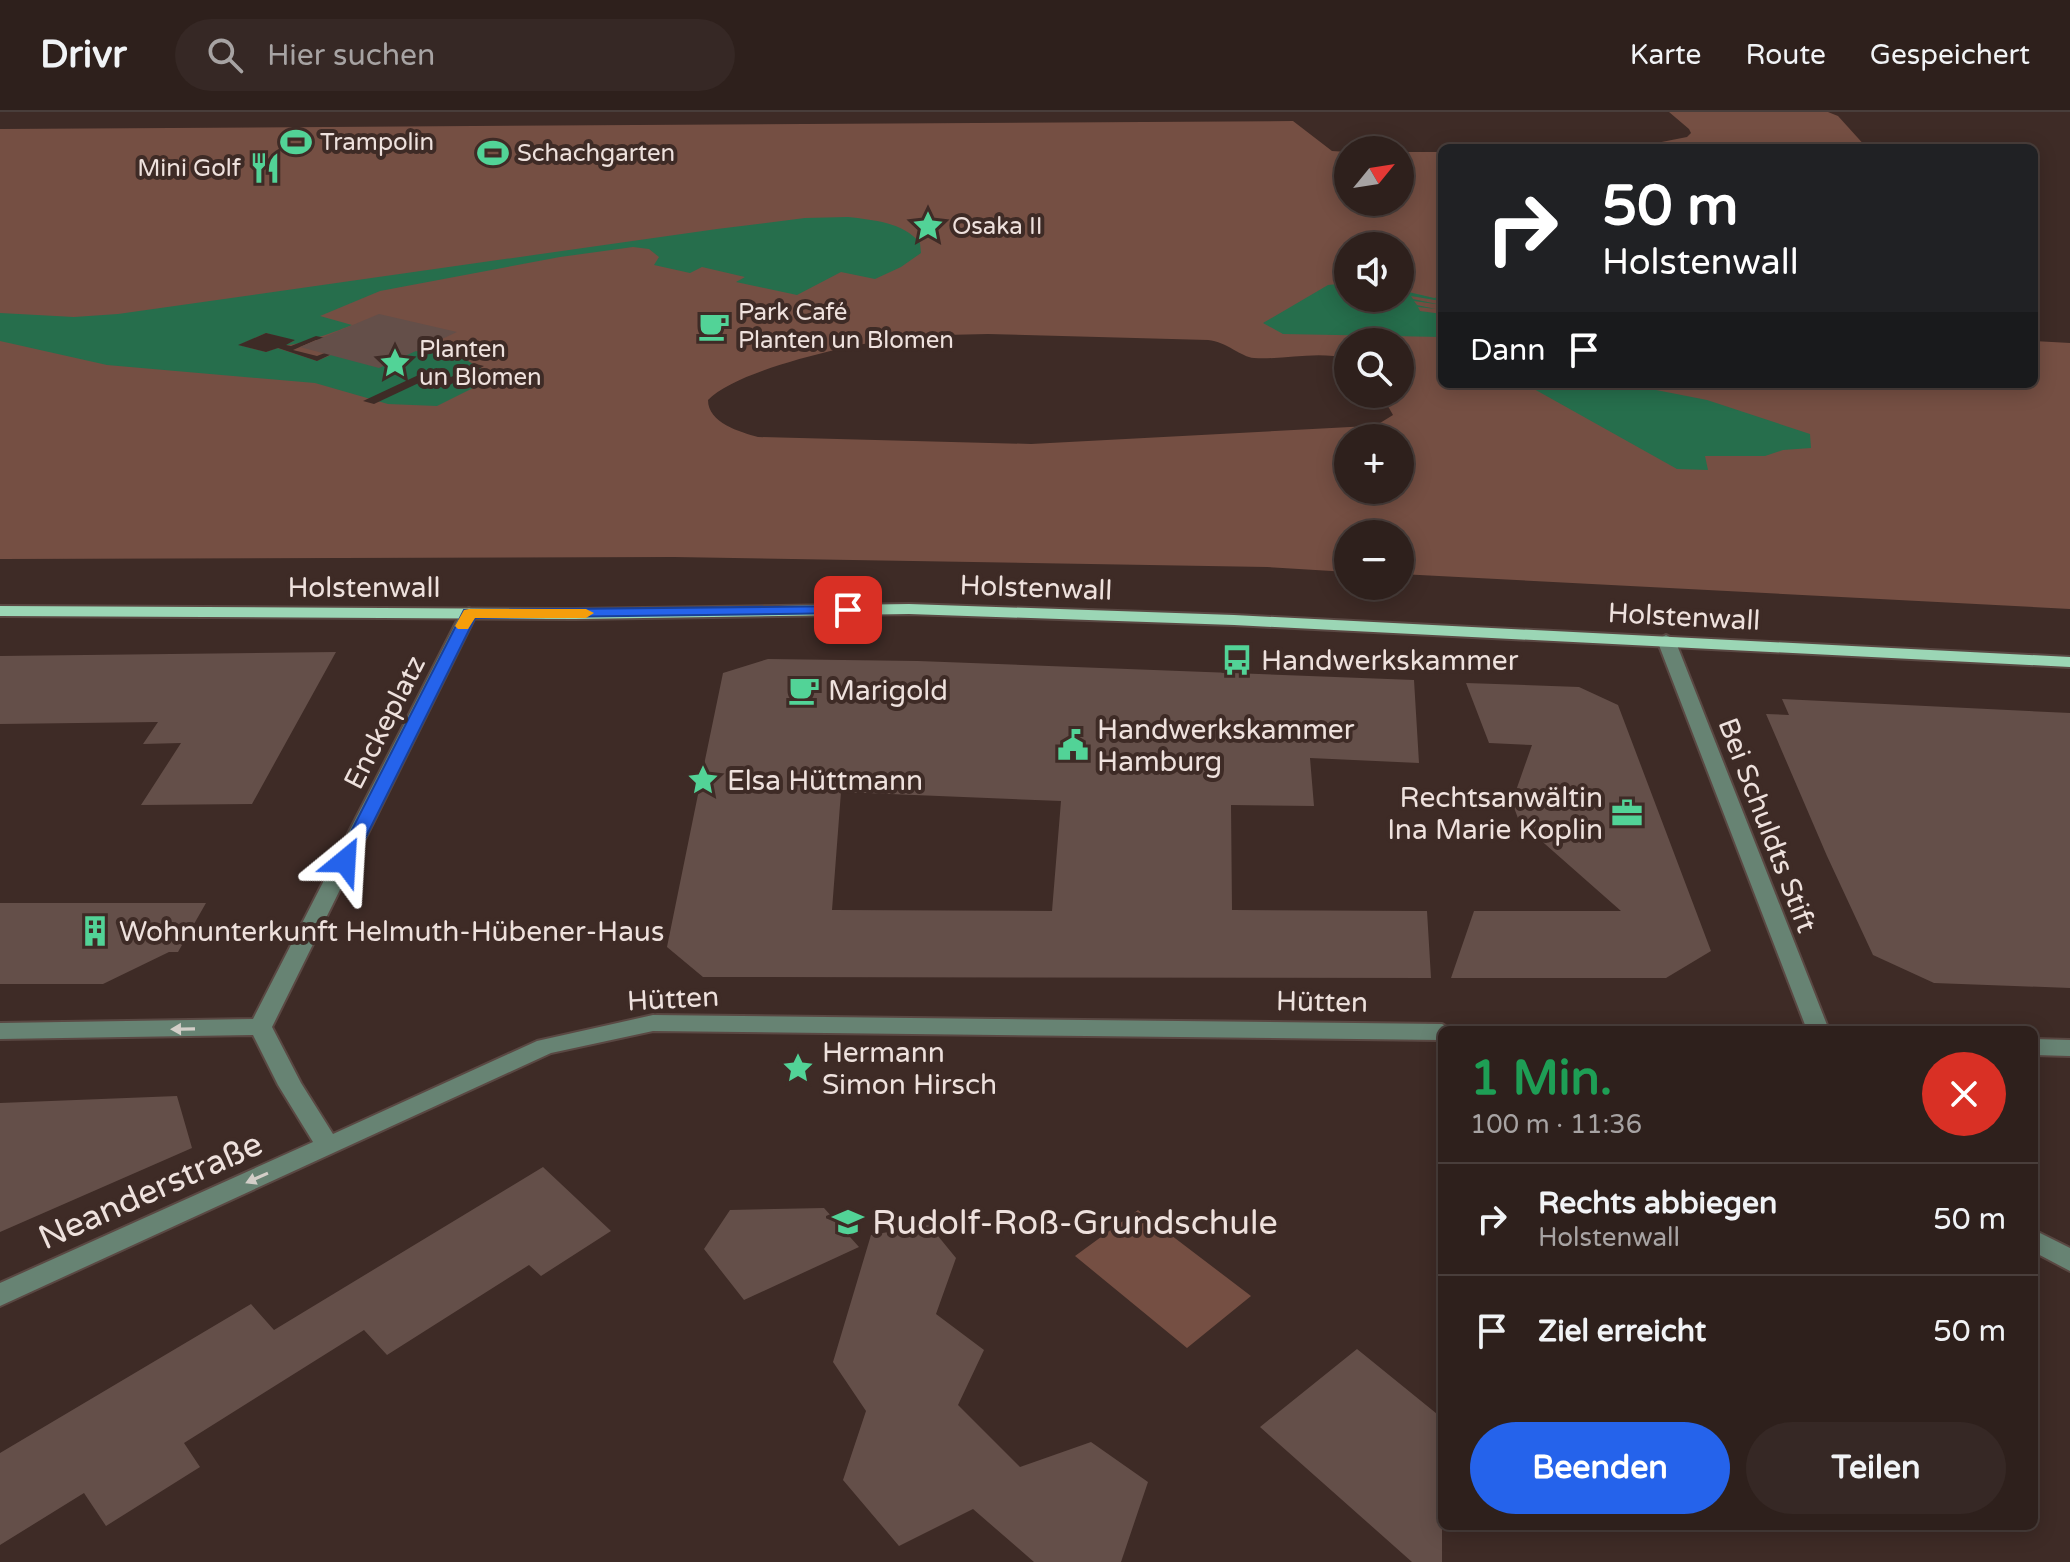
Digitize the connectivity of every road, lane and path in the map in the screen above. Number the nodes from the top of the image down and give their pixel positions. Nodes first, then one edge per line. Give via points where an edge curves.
1 (0, 611) edge
2 (469, 613) junction
3 (1666, 640) junction
4 (2070, 662) edge
5 (1816, 1026) edge
6 (261, 1027) junction
7 (0, 1031) edge
8 (1438, 1032) edge
9 (2038, 1047) edge
10 (2070, 1048) edge
11 (328, 1146) junction
12 (2038, 1242) edge
13 (2070, 1261) edge
14 (0, 1295) edge

1 - 2 main road, Holstenwall
2 - 3 main road, Holstenwall via 909,609
2 - 6 street, Enckeplatz
3 - 4 main road, Holstenwall
3 - 5 street, Bei Schuldts Stift
6 -> 7 street
6 - 11 street
8 - 11 street, Hütten via 653,1023 545,1047
9 - 10 street
11 -> 14 street, Neanderstraße
12 - 13 street

